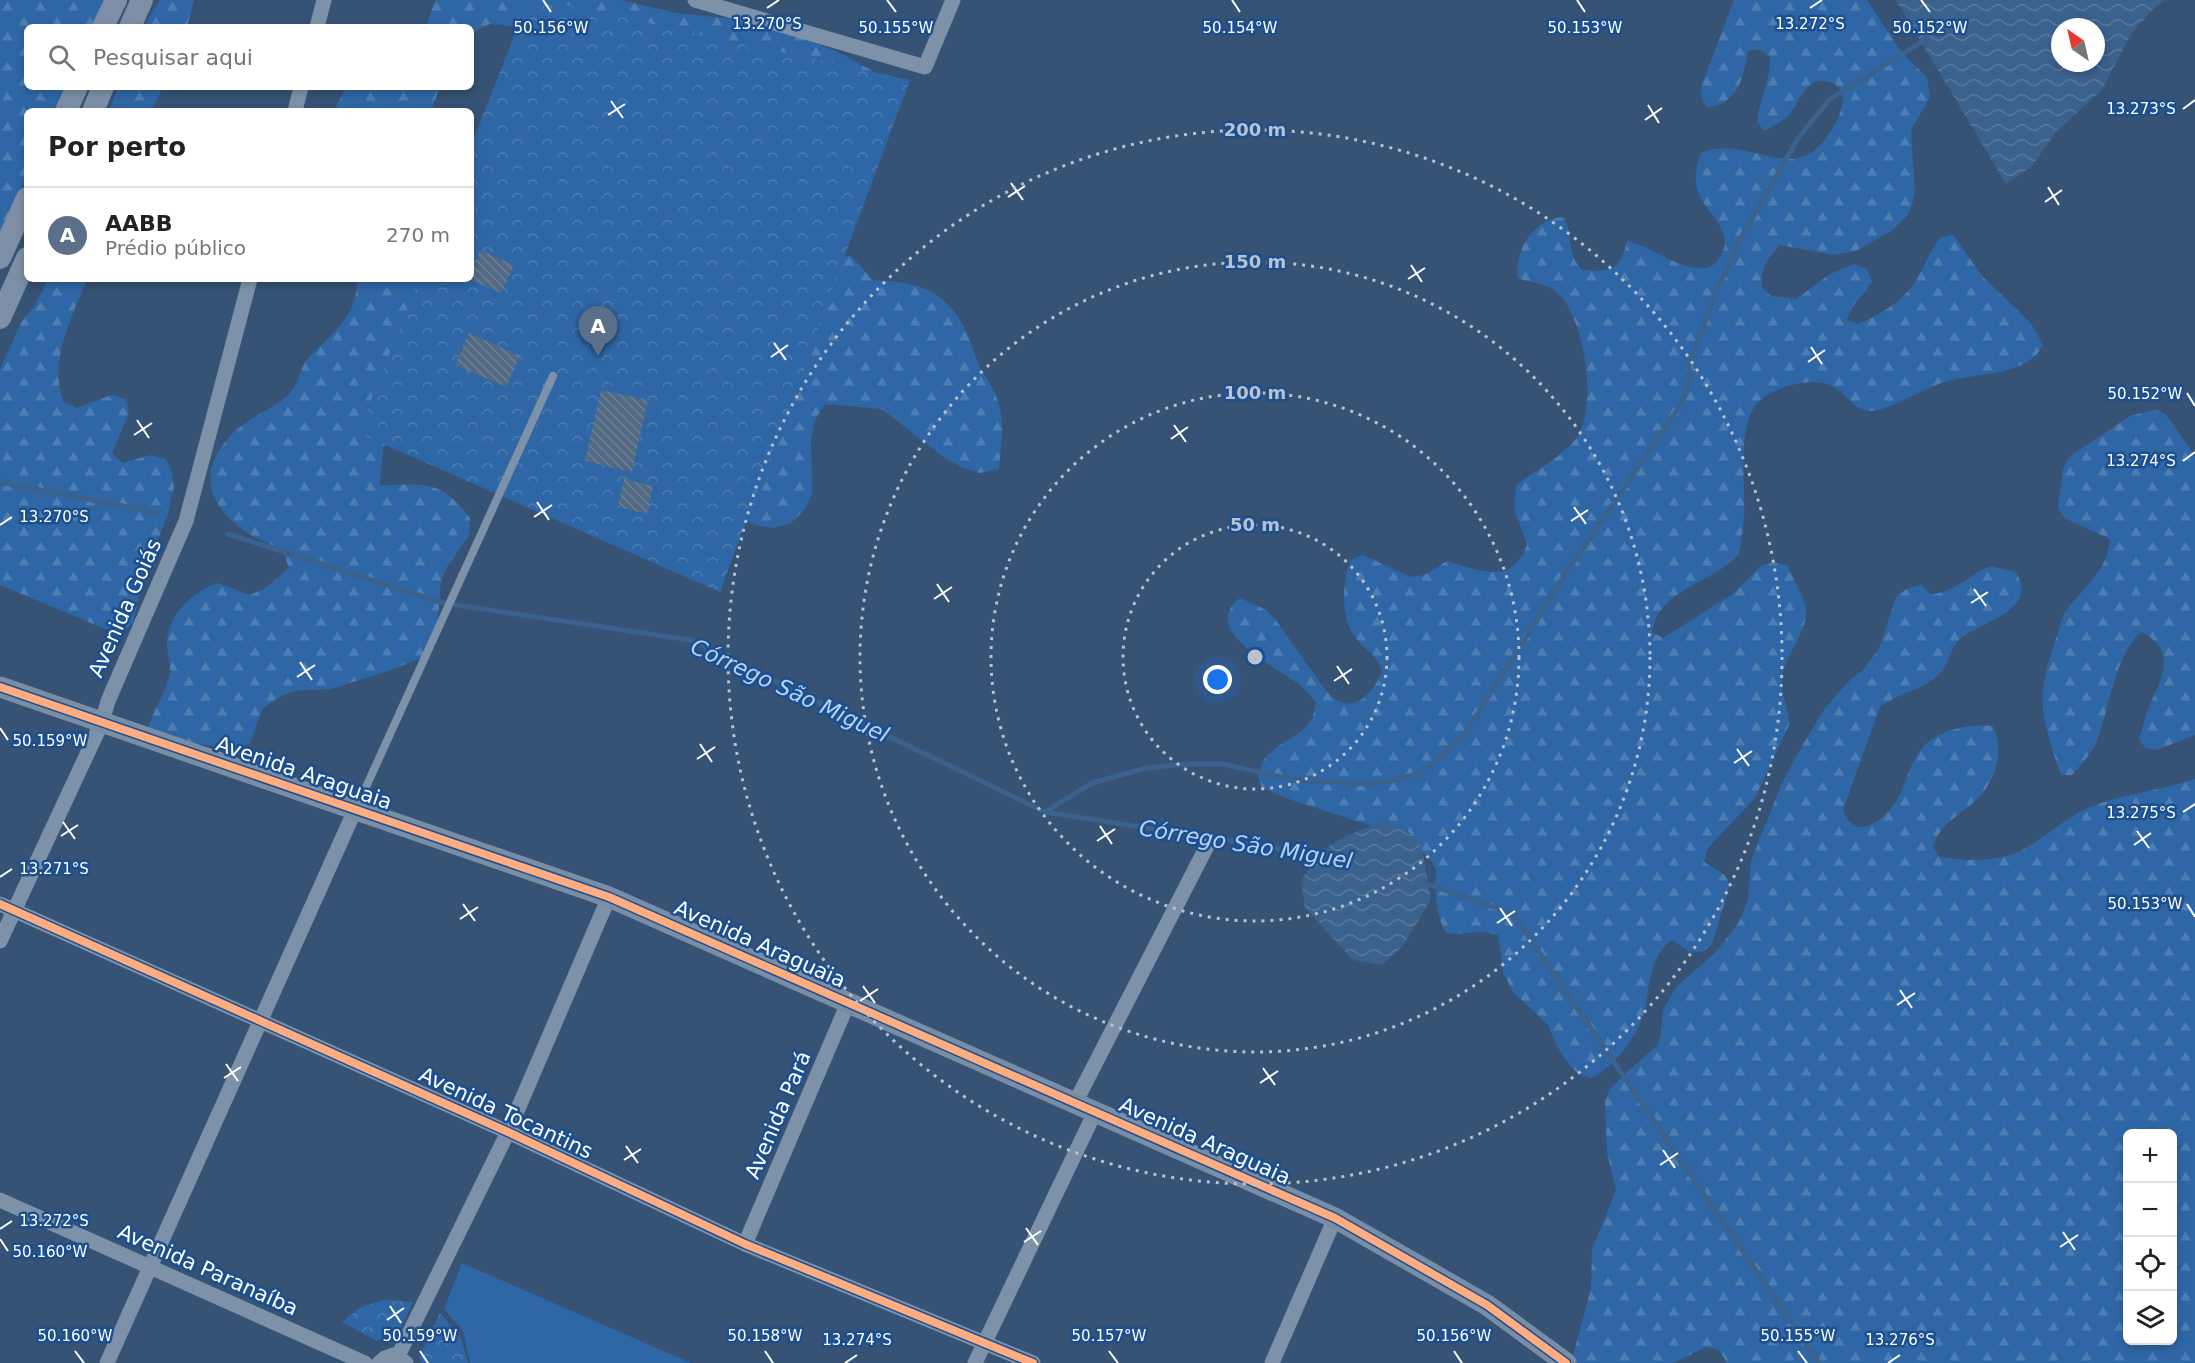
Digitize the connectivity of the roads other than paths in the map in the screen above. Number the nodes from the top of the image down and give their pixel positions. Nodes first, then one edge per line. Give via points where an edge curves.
1 (116, 0) edge
2 (142, 0) edge
3 (324, 0) edge
4 (695, 0) edge
5 (953, 0) edge
6 (105, 24) edge
7 (131, 24) edge
8 (318, 24) edge
9 (75, 90) edge
10 (102, 90) edge
11 (300, 90) edge
12 (67, 108) edge
13 (94, 108) edge
14 (296, 108) edge
15 (24, 205) edge
16 (0, 258) edge
17 (24, 265) edge
18 (249, 282) edge
19 (0, 318) edge
20 (553, 376) dead end
21 (0, 687) edge
22 (102, 722) junction
23 (355, 810) junction
24 (1207, 846) dead end
25 (609, 897) junction
26 (7, 907) edge
27 (0, 940) edge
28 (848, 1003) junction
29 (259, 1020) junction
30 (1075, 1103) junction
31 (1095, 1112) junction
32 (508, 1132) junction
33 (0, 1200) edge
34 (1335, 1218) junction
35 (745, 1244) junction
36 (150, 1267) junction
37 (985, 1342) junction
38 (402, 1360) edge
39 (107, 1363) edge
40 (365, 1363) edge
41 (379, 1363) edge
42 (975, 1363) edge
43 (1033, 1363) edge
44 (1272, 1363) edge
45 (1566, 1363) edge

1 - 6 main road
2 - 7 main road
3 - 8 street
4 - 5 street via 925,67
9 - 12 main road
10 - 13 main road
11 - 14 street
15 - 16 main road
17 - 19 main road
18 - 22 street, Avenida Goiás via 186,521
20 - 23 lane
21 - 22 street, Avenida Araguaia
22 - 23 street, Avenida Araguaia
22 - 26 street, Avenida Goiás
23 - 25 street, Avenida Araguaia
23 - 29 street
24 - 30 street
25 - 28 street, Avenida Araguaia
25 - 32 street
26 - 27 street, Avenida Goiás
26 - 29 street, Avenida Tocantins
28 - 30 street, Avenida Araguaia
28 - 35 street, Avenida Pará
29 - 32 street, Avenida Tocantins
29 - 36 street
30 - 31 street, Avenida Araguaia
31 - 34 street, Avenida Araguaia
31 - 37 street
32 - 35 street, Avenida Tocantins
32 - 38 street
33 - 36 street, Avenida Paranaíba
34 - 44 street
34 - 45 street, Avenida Araguaia via 1486,1305
35 - 37 street, Avenida Tocantins
36 - 39 street
36 - 40 street, Avenida Paranaíba
37 - 42 street
37 - 43 street, Avenida Tocantins
38 - 41 street via 389,1356

